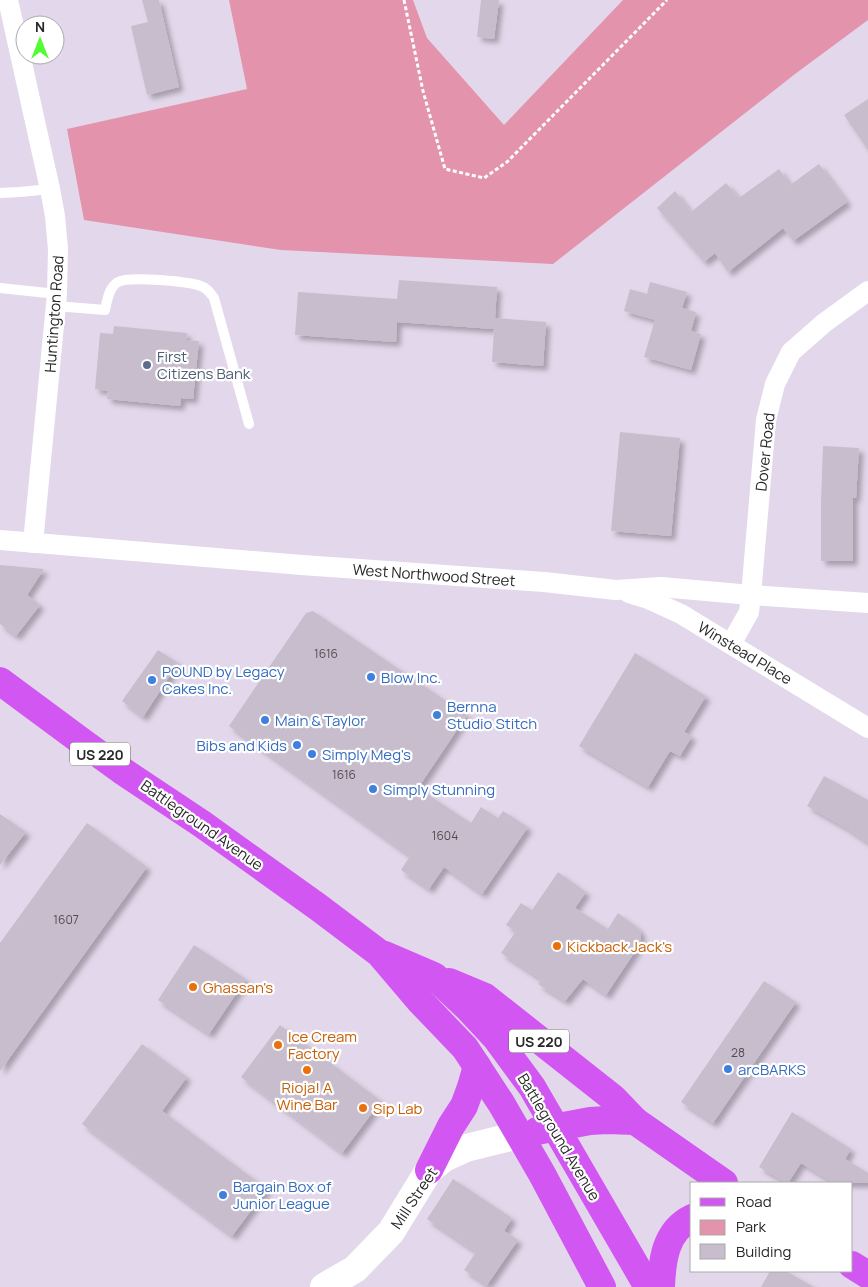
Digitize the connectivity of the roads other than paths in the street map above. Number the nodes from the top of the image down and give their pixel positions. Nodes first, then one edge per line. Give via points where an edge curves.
1 (8, 0) edge
2 (50, 189) junction
3 (0, 193) edge
4 (0, 288) edge
5 (868, 291) edge
6 (57, 300) junction
7 (249, 424) dead end
8 (0, 540) edge
9 (33, 543) junction
10 (616, 590) junction
11 (751, 595) junction
12 (868, 603) edge
13 (731, 644) junction
14 (0, 681) edge
15 (868, 728) edge
16 (379, 953) junction
17 (434, 976) junction
18 (477, 1066) junction
19 (635, 1122) junction
20 (555, 1127) junction
21 (518, 1135) junction
22 (430, 1170) junction
23 (723, 1182) edge
24 (690, 1219) edge
25 (853, 1266) edge
26 (868, 1275) edge
27 (324, 1287) edge
28 (602, 1287) edge
29 (648, 1287) edge
30 (661, 1287) edge

1 - 2 street, Huntington Road
2 - 3 lane
2 - 6 street, Huntington Road via 58,249
4 - 6 lane
5 - 11 street, Dover Road via 791,352 775,384 766,420
6 - 7 lane via 105,310 112,287 132,279 191,283 205,288 214,298
6 - 9 street, Huntington Road
8 - 9 street, West Northwood Street
9 - 10 street, West Northwood Street
10 - 11 street, West Northwood Street via 661,587
10 - 13 street, Winstead Place via 648,598
11 - 12 street, West Northwood Street
11 - 13 street, Dover Road via 749,612
13 - 15 street, Winstead Place
14 - 16 main road, Battleground Avenue / US 220
16 - 17 main road, Battleground Avenue / US 220
16 - 18 main road, Battleground Avenue / US 220 via 465,1048
17 - 19 main road, US 220 via 485,997 614,1098
17 - 20 main road, Battleground Avenue via 496,1038 532,1087
18 - 21 main road, Battleground Avenue / US 220
18 - 22 main road via 464,1106
19 - 20 main road via 590,1121
19 - 23 main road, US 220
20 - 21 main road
20 - 29 main road, Battleground Avenue
21 - 22 street, Mill Street via 466,1148 444,1158
21 - 28 main road, Battleground Avenue / US 220
22 - 27 street, Mill Street via 391,1232 355,1269
24 - 30 main road via 675,1231 666,1246
25 - 26 main road

